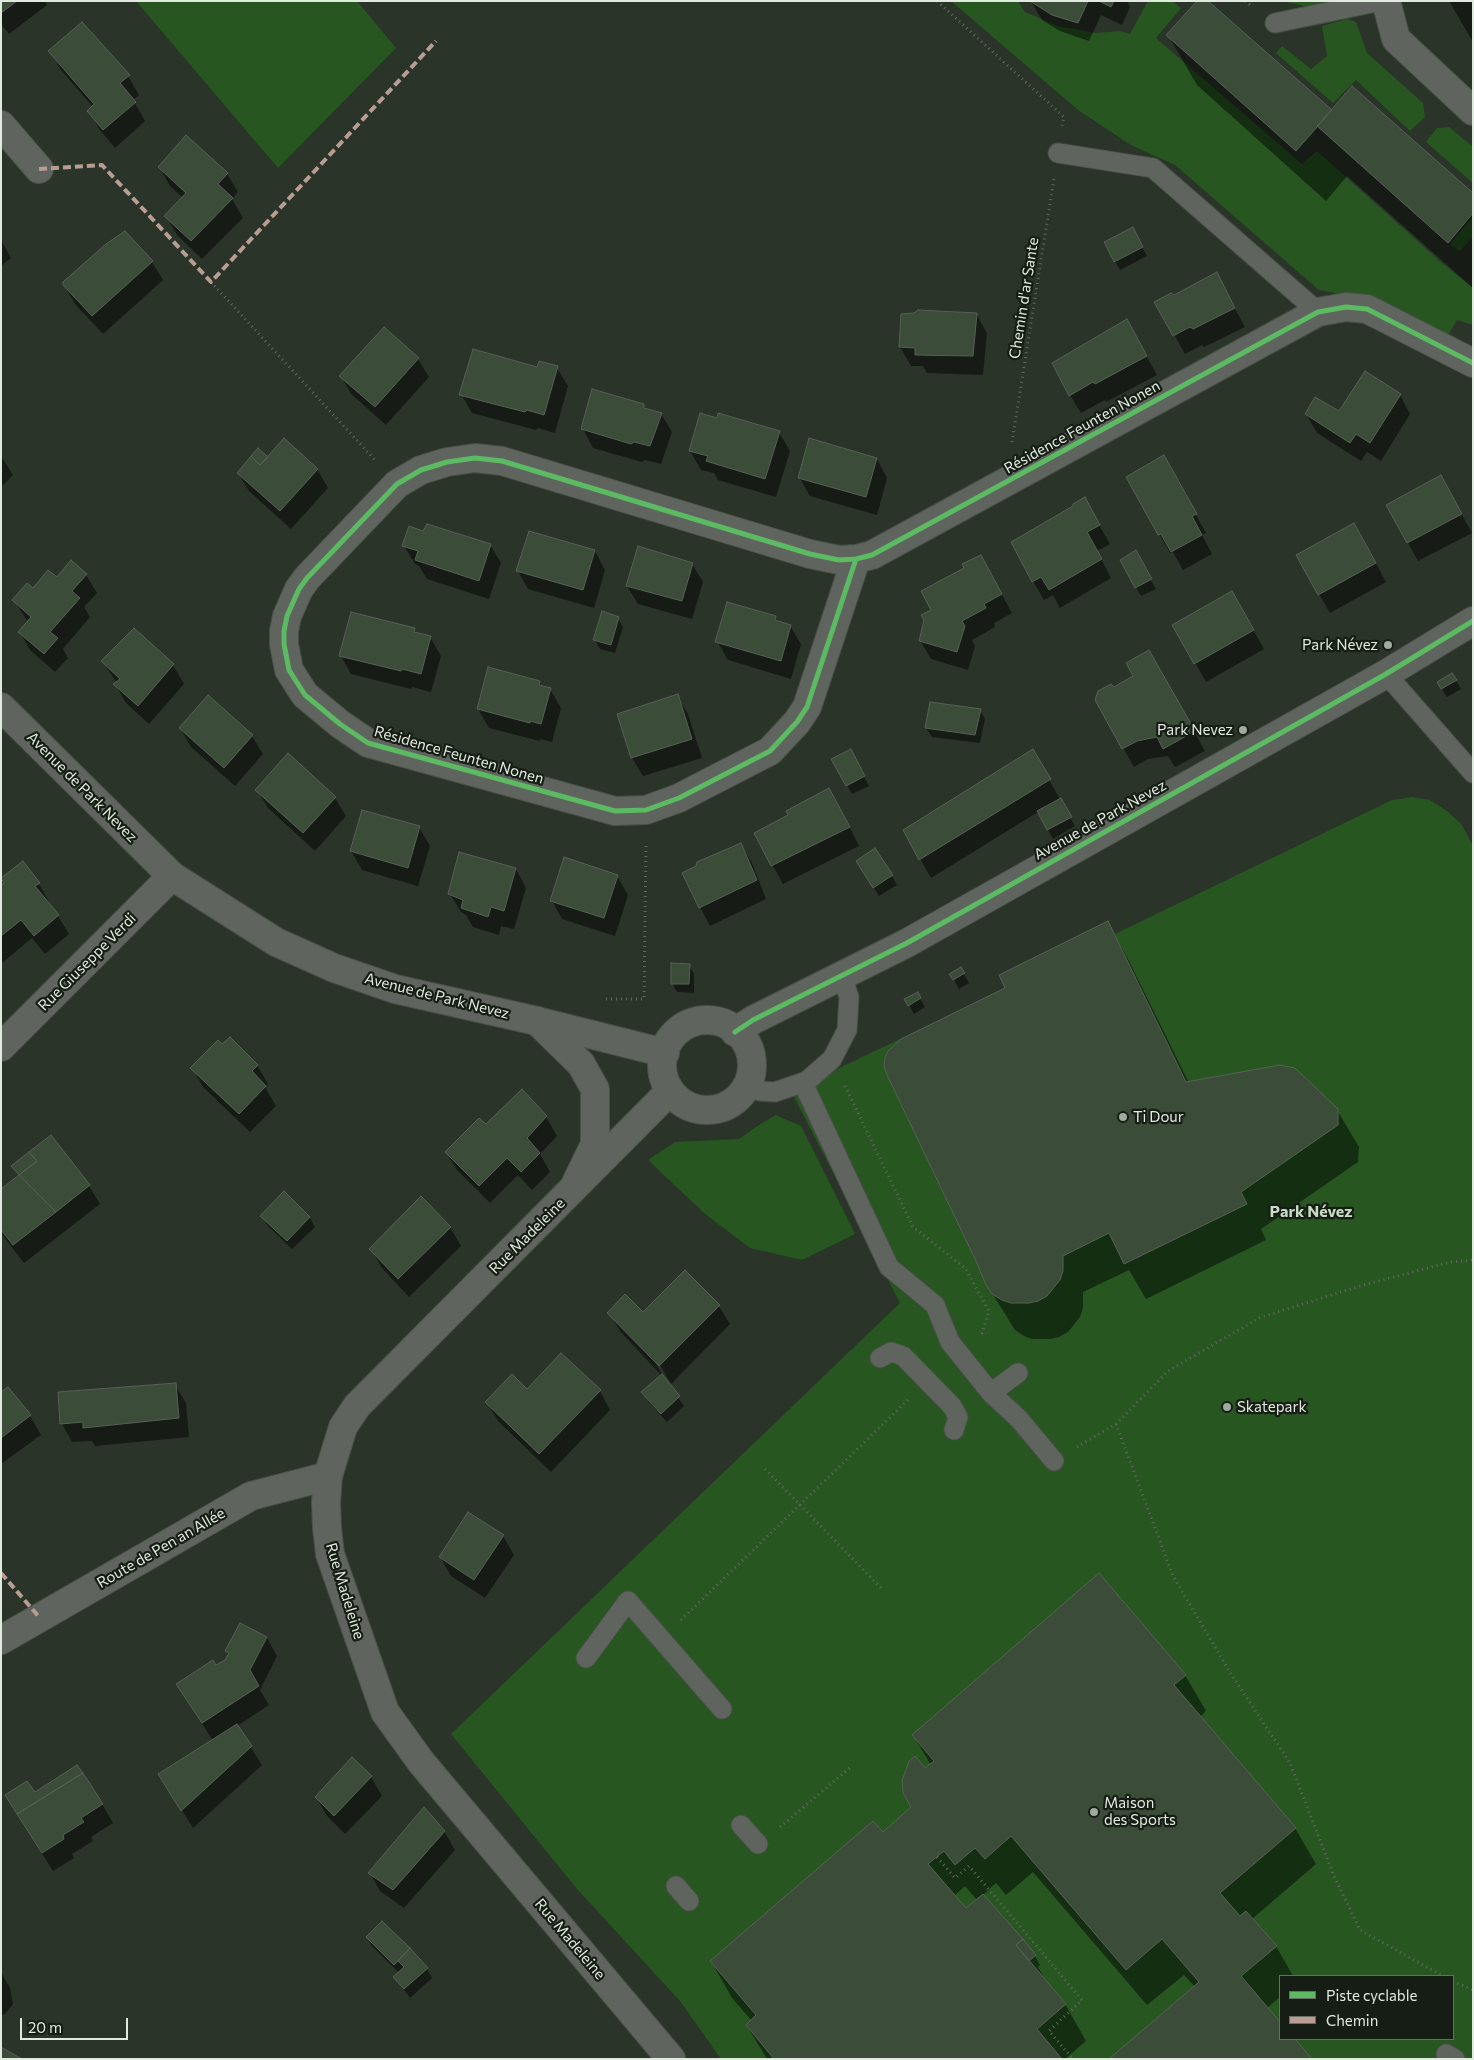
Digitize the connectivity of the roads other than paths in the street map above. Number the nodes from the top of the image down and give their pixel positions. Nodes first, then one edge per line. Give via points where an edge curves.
1 (1381, 1) edge
2 (1386, 1) edge
3 (1275, 23) dead end
4 (1473, 111) edge
5 (1, 125) edge
6 (1058, 153) road end
7 (39, 169) dead end
8 (1318, 312) junction
9 (1473, 363) edge
10 (856, 560) junction
11 (1473, 621) edge
12 (1386, 674) junction
13 (1, 707) edge
14 (1473, 773) edge
15 (172, 876) junction
16 (842, 976) junction
17 (537, 1021) junction
18 (735, 1032) junction
19 (1, 1048) edge
20 (664, 1053) junction
21 (746, 1087) junction
22 (806, 1090) junction
23 (669, 1092) junction
24 (573, 1189) junction
25 (880, 1358) dead end
26 (1018, 1373) dead end
27 (991, 1393) junction
28 (954, 1430) dead end
29 (1054, 1461) dead end
30 (328, 1476) junction
31 (1, 1640) edge
32 (586, 1658) dead end
33 (722, 1709) dead end
34 (741, 1825) dead end
35 (758, 1844) dead end
36 (676, 1886) dead end
37 (689, 1901) dead end
38 (671, 2059) edge

1 - 3 lane
2 - 4 street via 1396,39
5 - 7 street
6 - 8 lane via 1153,168
8 - 9 street, Résidence Feunten Nonen via 1346,307 1367,310
8 - 10 street, Résidence Feunten Nonen via 872,555
10 - 10 street, Résidence Feunten Nonen via 810,554 502,461 475,458 447,462 421,470 397,484 306,578 284,631 286,657 289,670 305,695 368,743 615,811 646,810 679,798 770,750 793,727 807,707
11 - 12 street, Avenue de Park Nevez
12 - 14 lane
12 - 16 street, Avenue de Park Nevez via 907,943
13 - 15 street, Avenue de Park Nevez
15 - 17 street, Avenue de Park Nevez via 276,942 334,968 395,989
15 - 19 street, Rue Giuseppe Verdi
16 - 18 street, Avenue de Park Nevez
16 - 22 lane via 849,997 847,1030 832,1059
17 - 20 street, Avenue de Park Nevez
17 - 24 street via 581,1064 595,1089 595,1144
18 - 20 street via 722,1022 694,1021 670,1038
18 - 21 street via 745,1039 753,1067
20 - 23 street via 660,1064
21 - 22 lane via 775,1092
21 - 23 street via 743,1094 720,1110 691,1109
22 - 27 lane via 889,1267 935,1305 950,1342
23 - 24 street, Rue Madeleine
24 - 30 street, Rue Madeleine via 357,1406 343,1427
25 - 28 lane via 885,1354 898,1353 928,1380 956,1411 958,1417
26 - 27 lane
27 - 29 lane via 1019,1419
30 - 31 street, Route de Pen an Allée via 251,1496
30 - 38 street, Rue Madeleine via 330,1554 385,1712 421,1762
32 - 33 lane via 628,1601
34 - 35 lane
36 - 37 lane

